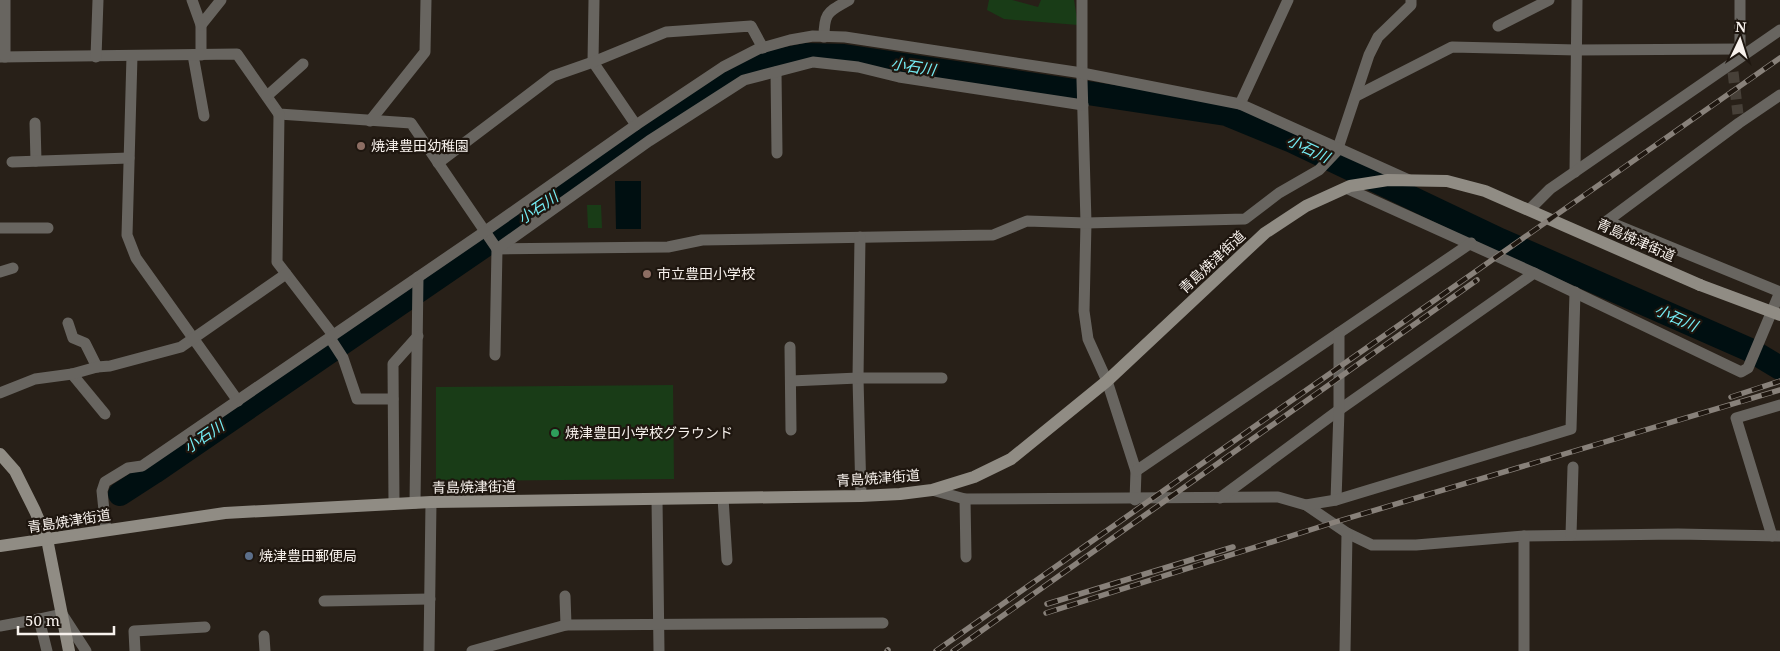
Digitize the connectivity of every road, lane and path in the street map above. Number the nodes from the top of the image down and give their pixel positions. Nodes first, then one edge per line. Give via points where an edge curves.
1 (5, 0) edge
2 (98, 0) edge
3 (192, 0) edge
4 (221, 0) edge
5 (426, 0) edge
6 (594, 0) edge
7 (850, 0) edge
8 (1082, 0) edge
9 (1288, 0) edge
10 (1411, 0) edge
11 (1550, 0) edge
12 (1577, 0) edge
13 (1740, 0) edge
14 (201, 24) junction
15 (1498, 26) dead end
16 (1780, 30) edge
17 (824, 36) junction
18 (764, 48) junction
19 (1576, 50) junction
20 (197, 55) junction
21 (96, 56) junction
22 (132, 56) junction
23 (2, 57) edge
24 (1736, 60) junction
25 (593, 62) junction
26 (303, 64) dead end
27 (776, 72) junction
28 (1082, 77) junction
29 (1780, 95) edge
30 (267, 96) junction
31 (1356, 96) junction
32 (1240, 104) junction
33 (1083, 105) junction
34 (279, 114) junction
35 (204, 116) dead end
36 (370, 121) junction
37 (35, 123) dead end
38 (636, 125) junction
39 (1338, 149) junction
40 (777, 153) dead end
41 (129, 158) junction
42 (36, 161) junction
43 (12, 162) dead end
44 (438, 163) junction
45 (1575, 172) junction
46 (1407, 180) junction
47 (1348, 187) junction
48 (1529, 210) junction
49 (1086, 223) junction
50 (0, 228) edge
51 (48, 228) dead end
52 (484, 232) junction
53 (860, 237) junction
54 (1471, 243) junction
55 (497, 249) junction
56 (13, 268) dead end
57 (0, 272) edge
58 (1534, 273) junction
59 (286, 274) junction
60 (418, 277) junction
61 (1575, 292) junction
62 (1780, 292) edge
63 (1780, 314) edge
64 (68, 323) dead end
65 (1339, 333) junction
66 (331, 336) junction
67 (418, 336) junction
68 (194, 340) junction
69 (790, 347) dead end
70 (495, 355) dead end
71 (97, 367) junction
72 (72, 374) junction
73 (858, 378) junction
74 (942, 378) dead end
75 (791, 381) junction
76 (1107, 381) junction
77 (0, 393) edge
78 (393, 399) junction
79 (238, 401) junction
80 (1780, 405) edge
81 (1339, 410) junction
82 (105, 414) dead end
83 (791, 430) dead end
84 (0, 454) edge
85 (1572, 466) dead end
86 (1136, 471) junction
87 (932, 490) junction
88 (861, 496) junction
89 (723, 498) junction
90 (1220, 498) junction
91 (657, 499) junction
92 (965, 499) junction
93 (1135, 500) junction
94 (1336, 500) junction
95 (431, 502) junction
96 (415, 503) junction
97 (394, 504) junction
98 (1306, 505) junction
99 (106, 530) junction
100 (1347, 533) junction
101 (1571, 535) junction
102 (1524, 536) junction
103 (1776, 536) edge
104 (47, 539) junction
105 (0, 546) edge
106 (966, 557) dead end
107 (727, 560) dead end
108 (565, 596) dead end
109 (430, 599) junction
110 (324, 601) dead end
111 (62, 614) junction
112 (40, 620) junction
113 (883, 623) dead end
114 (658, 624) junction
115 (566, 625) junction
116 (0, 626) edge
117 (205, 627) dead end
118 (264, 636) dead end
119 (517, 639) junction
120 (47, 651) edge
121 (69, 651) edge
122 (86, 651) edge
123 (135, 651) edge
124 (265, 651) edge
125 (429, 651) edge
126 (472, 651) edge
127 (520, 651) edge
128 (659, 651) edge
129 (1345, 651) edge
130 (1524, 651) edge

1 - 23 street
2 - 21 street
3 - 14 street
4 - 14 street
5 - 36 street via 425,52
6 - 25 street
7 - 17 street via 828,13 824,20
8 - 28 street
9 - 32 street
10 - 31 street via 1411,5 1378,38
11 - 15 street
12 - 19 street
13 - 24 street
14 - 20 street
16 - 24 street
17 - 18 street via 805,37
17 - 28 street
18 - 25 street via 751,26 666,32
18 - 38 street via 723,67
19 - 24 street
19 - 31 street via 1452,47
19 - 45 street
20 - 22 street
20 - 30 street via 237,54
20 - 35 street
21 - 22 street
21 - 23 street
22 - 41 street
24 - 45 street
25 - 38 street
25 - 44 street via 553,76
26 - 30 street
27 - 33 street via 812,62
27 - 40 street
27 - 55 street via 744,80 722,93
28 - 32 street
28 - 33 street
29 - 62 street via 1739,118 1607,221
30 - 34 street
31 - 39 street
32 - 39 street
33 - 49 street
34 - 36 street
34 - 59 street via 277,262
36 - 44 street via 411,123
37 - 42 street
38 - 52 street
39 - 46 street
39 - 49 street via 1319,170 1279,193 1245,219
41 - 42 street
41 - 68 street via 127,235 136,258
42 - 43 street
44 - 52 street
45 - 48 street via 1550,189
46 - 47 main road, 青島焼津街道
46 - 48 main road, 青島焼津街道 via 1447,181 1485,191
47 - 54 street
47 - 76 main road, 青島焼津街道 via 1306,206 1265,233
48 - 63 main road, 青島焼津街道, bridge via 1700,285
49 - 53 street via 1027,221 993,236
49 - 76 street via 1084,311 1088,338
50 - 51 street
52 - 55 street
52 - 60 street
53 - 55 street via 702,240 668,247
53 - 73 street
54 - 58 street
54 - 65 street
55 - 70 street
56 - 57 street
58 - 61 street
58 - 81 street
59 - 66 street
59 - 68 street
60 - 66 street
60 - 67 street
61 - 62 street via 1741,372 1748,368
61 - 94 street via 1571,430
64 - 71 street via 73,338 85,343
65 - 81 street
65 - 86 street
66 - 78 street via 343,358 357,399
66 - 79 street
67 - 78 street via 393,364
67 - 96 street
68 - 71 street via 181,347
68 - 79 street
69 - 75 street
71 - 72 street
72 - 77 street via 34,378
72 - 82 street
73 - 74 street
73 - 75 street
73 - 88 street
75 - 83 street
76 - 86 street
76 - 87 main road, 青島焼津街道 via 1011,459 974,477
78 - 97 street
79 - 99 street via 142,466 128,468 105,482 102,491
80 - 103 street via 1736,418
81 - 90 street
81 - 94 street
84 - 104 main road via 15,471
85 - 101 street
86 - 93 street
87 - 88 main road, 青島焼津街道
87 - 92 street
88 - 89 main road, 青島焼津街道
89 - 91 main road, 青島焼津街道
89 - 107 street
90 - 93 street
90 - 98 street via 1278,498
91 - 95 main road, 青島焼津街道
91 - 114 street
92 - 93 street
92 - 106 street
94 - 98 street
95 - 96 main road, 青島焼津街道
95 - 109 street
96 - 97 main road, 青島焼津街道
97 - 99 main road, 青島焼津街道 via 225,513
98 - 100 street
99 - 104 main road, 青島焼津街道
100 - 102 street via 1372,545 1416,545
100 - 129 street
101 - 102 street
101 - 103 street
102 - 130 street
104 - 105 main road, 青島焼津街道
104 - 111 main road
108 - 115 street
109 - 110 street
109 - 125 street
111 - 112 street
111 - 121 main road
111 - 122 street
112 - 116 street
112 - 120 street
113 - 114 street
114 - 115 street
114 - 128 street
115 - 119 street
117 - 123 street via 134,631
118 - 124 street
119 - 126 street
119 - 127 street

